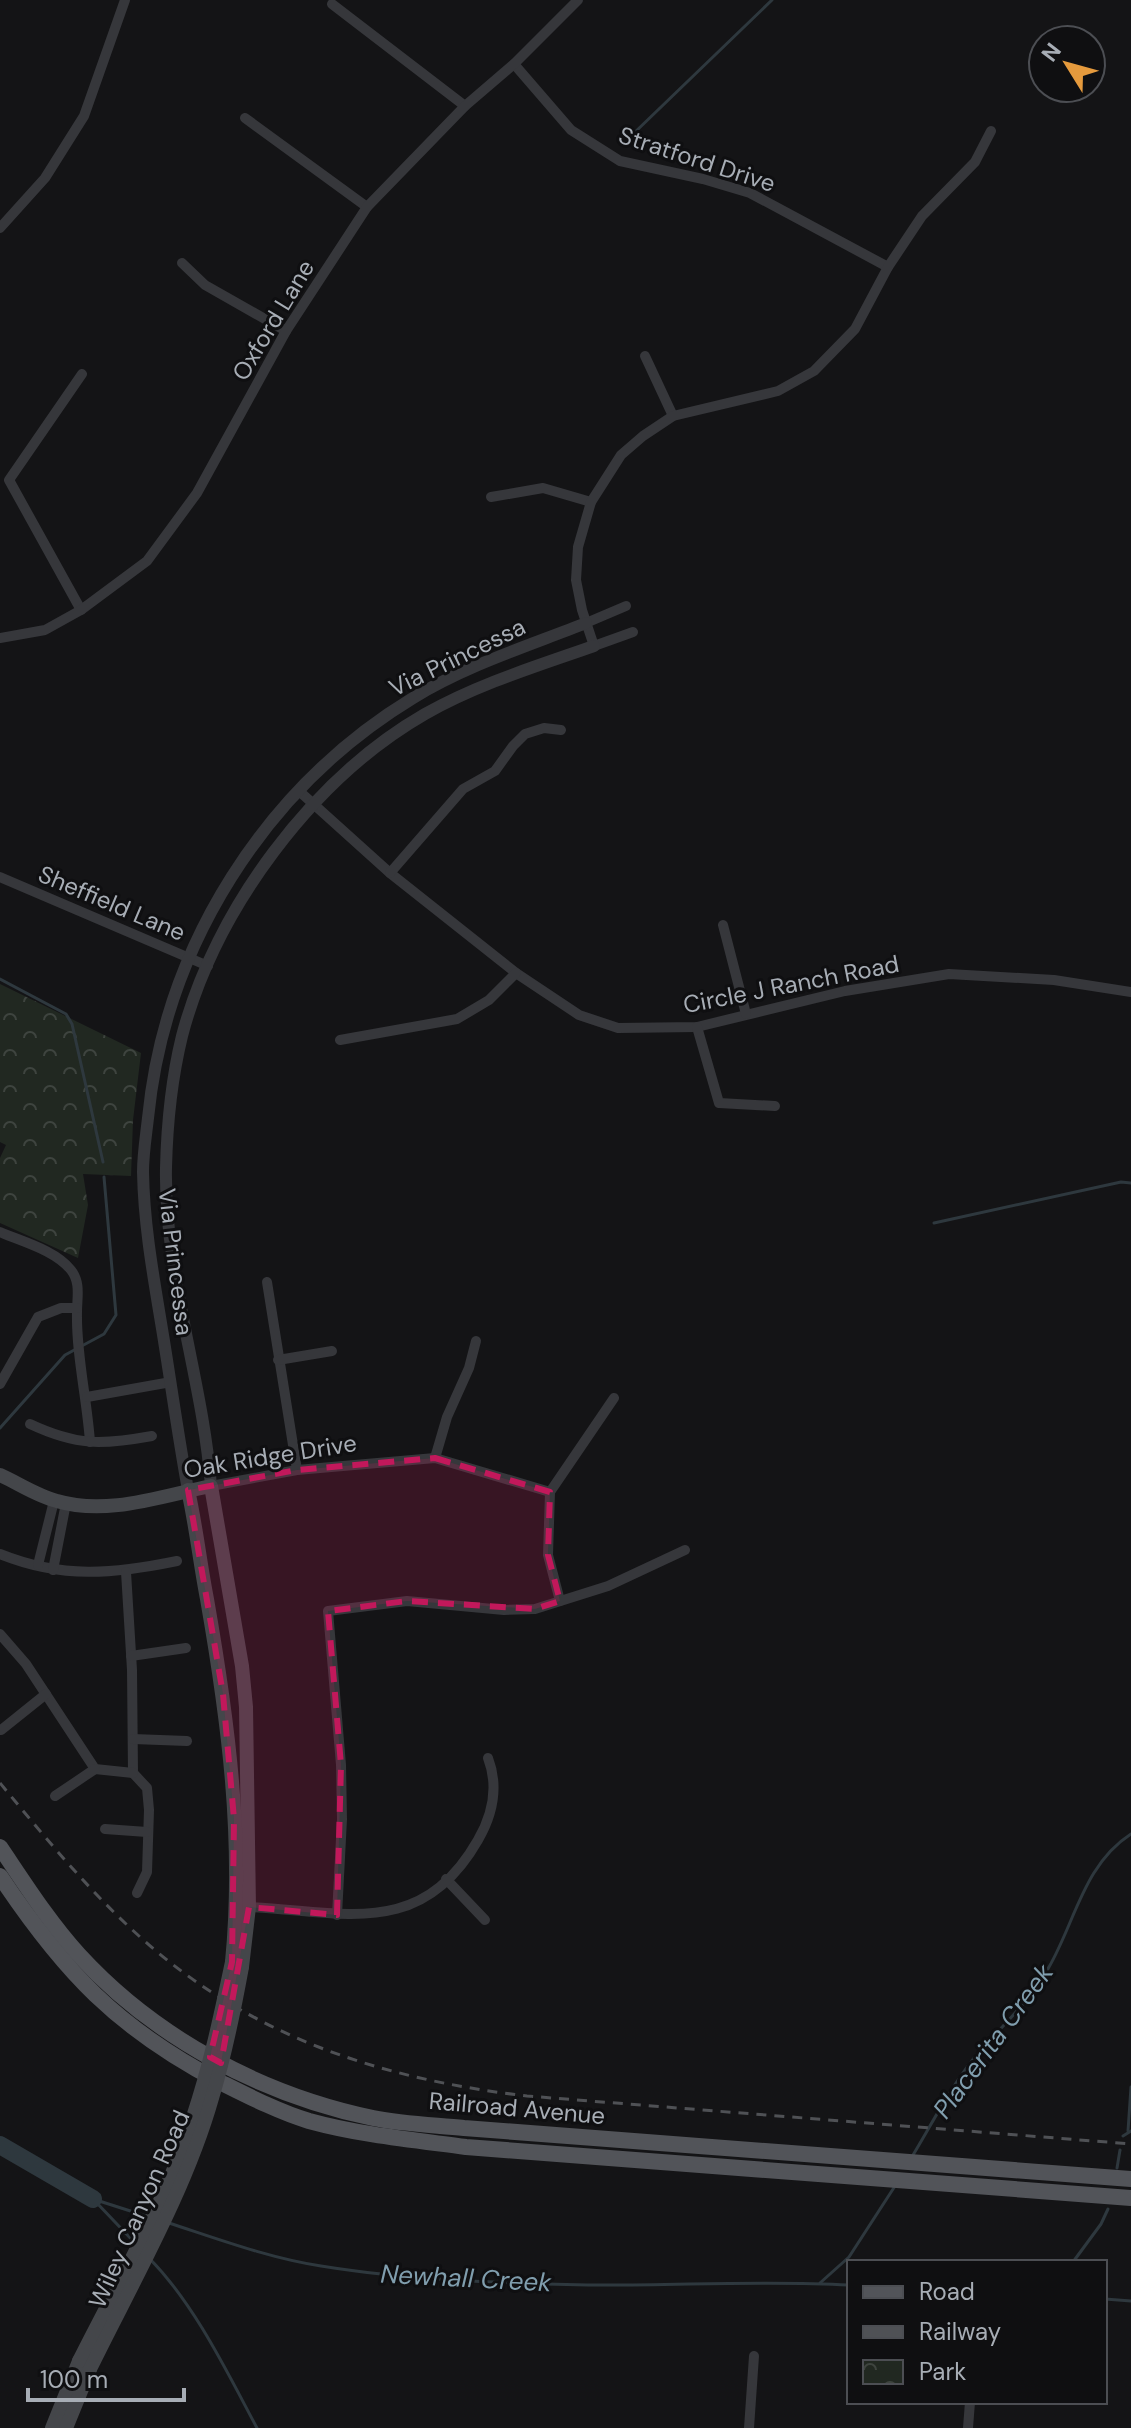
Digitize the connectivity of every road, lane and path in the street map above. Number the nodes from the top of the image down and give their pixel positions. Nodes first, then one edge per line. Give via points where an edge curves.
1 (125, 0) edge
2 (562, 0) edge
3 (332, 4) dead end
4 (574, 4) edge
5 (514, 64) junction
6 (465, 106) junction
7 (245, 118) dead end
8 (991, 131) dead end
9 (367, 207) junction
10 (0, 228) edge
11 (182, 263) dead end
12 (888, 267) junction
13 (286, 331) junction
14 (645, 356) dead end
15 (82, 374) dead end
16 (673, 416) junction
17 (491, 497) dead end
18 (591, 502) junction
19 (626, 606) dead end
20 (81, 610) junction
21 (586, 623) junction
22 (633, 632) dead end
23 (0, 638) edge
24 (594, 646) junction
25 (561, 730) dead end
26 (299, 791) junction
27 (314, 804) junction
28 (390, 873) junction
29 (0, 877) edge
30 (723, 925) dead end
31 (188, 957) junction
32 (208, 966) junction
33 (516, 973) junction
34 (1131, 992) edge
35 (746, 1014) junction
36 (697, 1027) junction
37 (340, 1040) dead end
38 (775, 1106) dead end
39 (0, 1232) edge
40 (267, 1282) dead end
41 (77, 1308) junction
42 (476, 1341) dead end
43 (332, 1351) dead end
44 (278, 1360) junction
45 (171, 1382) junction
46 (0, 1384) edge
47 (87, 1397) junction
48 (614, 1398) dead end
49 (30, 1424) dead end
50 (152, 1436) dead end
51 (90, 1442) junction
52 (435, 1458) junction
53 (297, 1470) junction
54 (0, 1475) edge
55 (211, 1486) junction
56 (188, 1490) junction
57 (550, 1492) junction
58 (60, 1502) junction
59 (685, 1550) dead end
60 (0, 1554) edge
61 (177, 1561) dead end
62 (38, 1565) junction
63 (53, 1570) junction
64 (126, 1572) junction
65 (560, 1601) junction
66 (0, 1634) edge
67 (186, 1648) dead end
68 (131, 1656) junction
69 (46, 1694) junction
70 (1, 1730) edge
71 (133, 1739) junction
72 (187, 1741) dead end
73 (488, 1758) dead end
74 (95, 1769) junction
75 (133, 1773) junction
76 (55, 1796) dead end
77 (105, 1829) dead end
78 (147, 1832) junction
79 (0, 1847) edge
80 (0, 1876) edge
81 (446, 1879) junction
82 (137, 1893) dead end
83 (243, 1911) junction
84 (337, 1915) junction
85 (485, 1920) dead end
86 (1131, 2179) edge
87 (1131, 2198) edge
88 (754, 2356) dead end
89 (85, 2365) junction
90 (970, 2404) edge
91 (52, 2428) edge
92 (66, 2428) edge
93 (749, 2428) edge
94 (968, 2428) edge

1 - 10 street via 84,116 45,178
2 - 4 street
3 - 6 street
4 - 5 street, Oxford Lane
5 - 6 street, Oxford Lane
5 - 12 street, Stratford Drive via 571,130 620,161 750,193
6 - 9 street, Oxford Lane
7 - 9 street
8 - 12 street via 975,162 922,216
9 - 13 street, Oxford Lane
11 - 13 street via 205,285
12 - 16 street via 855,329 814,371 778,391
13 - 20 street, Oxford Lane via 197,493 147,561
14 - 16 street
15 - 20 street via 9,480
16 - 18 street via 621,455
17 - 18 street via 543,488
18 - 21 street via 578,547 576,580
19 - 21 street, Via Princessa
20 - 23 street, Oxford Lane via 45,630
21 - 24 street
21 - 26 street, Via Princessa via 481,664 415,697 380,720
22 - 24 street, Via Princessa
24 - 27 street, Via Princessa via 490,683 425,714 383,742
25 - 28 street via 525,734 495,771 463,789
26 - 27 street, Circle J Ranch Road
26 - 31 street, Via Princessa via 247,853
27 - 28 street, Circle J Ranch Road
27 - 32 street, Via Princessa via 253,881
28 - 33 street, Circle J Ranch Road
29 - 31 street, Sheffield Lane
30 - 35 street
31 - 32 street, Sheffield Lane
31 - 45 street, Via Princessa via 158,1050 143,1169 145,1220
32 - 55 street, Via Princessa via 183,1035 166,1168 173,1254
33 - 36 street, Circle J Ranch Road via 579,1015 618,1028
33 - 37 street via 489,1000 457,1019
34 - 35 street, Circle J Ranch Road via 1054,980 949,974
35 - 36 street, Circle J Ranch Road
36 - 38 street via 719,1103
39 - 41 street via 69,1268 79,1291
40 - 44 street
41 - 46 street via 38,1317
41 - 47 street
42 - 52 street
43 - 44 street
44 - 53 street
45 - 47 street
45 - 56 street, Via Princessa
47 - 51 street
48 - 57 street
49 - 51 street via 57,1437
50 - 51 street
52 - 53 street, Oak Ridge Drive
52 - 57 street, Oak Ridge Drive
53 - 55 street, Oak Ridge Drive
54 - 58 main road, Oak Ridge Drive
55 - 56 main road, Oak Ridge Drive
55 - 83 main road, Via Princessa via 242,1666 248,1761
56 - 58 main road, Oak Ridge Drive via 110,1506
56 - 83 main road, Via Princessa via 230,1747
57 - 65 street via 548,1555
58 - 62 street
58 - 63 street
59 - 65 street via 608,1586
60 - 62 street
61 - 64 street
62 - 63 street
63 - 64 street
64 - 68 street
65 - 84 street via 535,1609 407,1601 328,1611 341,1765
66 - 69 street
67 - 68 street
68 - 71 street
69 - 70 street
69 - 74 street
71 - 72 street
71 - 75 street
73 - 81 street via 495,1777 485,1827 467,1859
74 - 75 street
74 - 76 street
75 - 78 street via 147,1788
77 - 78 street
78 - 82 street via 147,1872
79 - 86 main road, Railroad Avenue via 45,1914 109,1985 200,2052 264,2085 323,2106 376,2119
80 - 87 main road, Railroad Avenue via 70,1972 115,2015 194,2068 307,2120 466,2147
81 - 84 street via 427,1898 401,1908
81 - 85 street
83 - 84 street
83 - 89 main road, Wiley Canyon Road, bridge via 237,1965 188,2131
88 - 93 street
89 - 91 main road, Wiley Canyon Road
89 - 92 main road, Wiley Canyon Road
90 - 94 street

